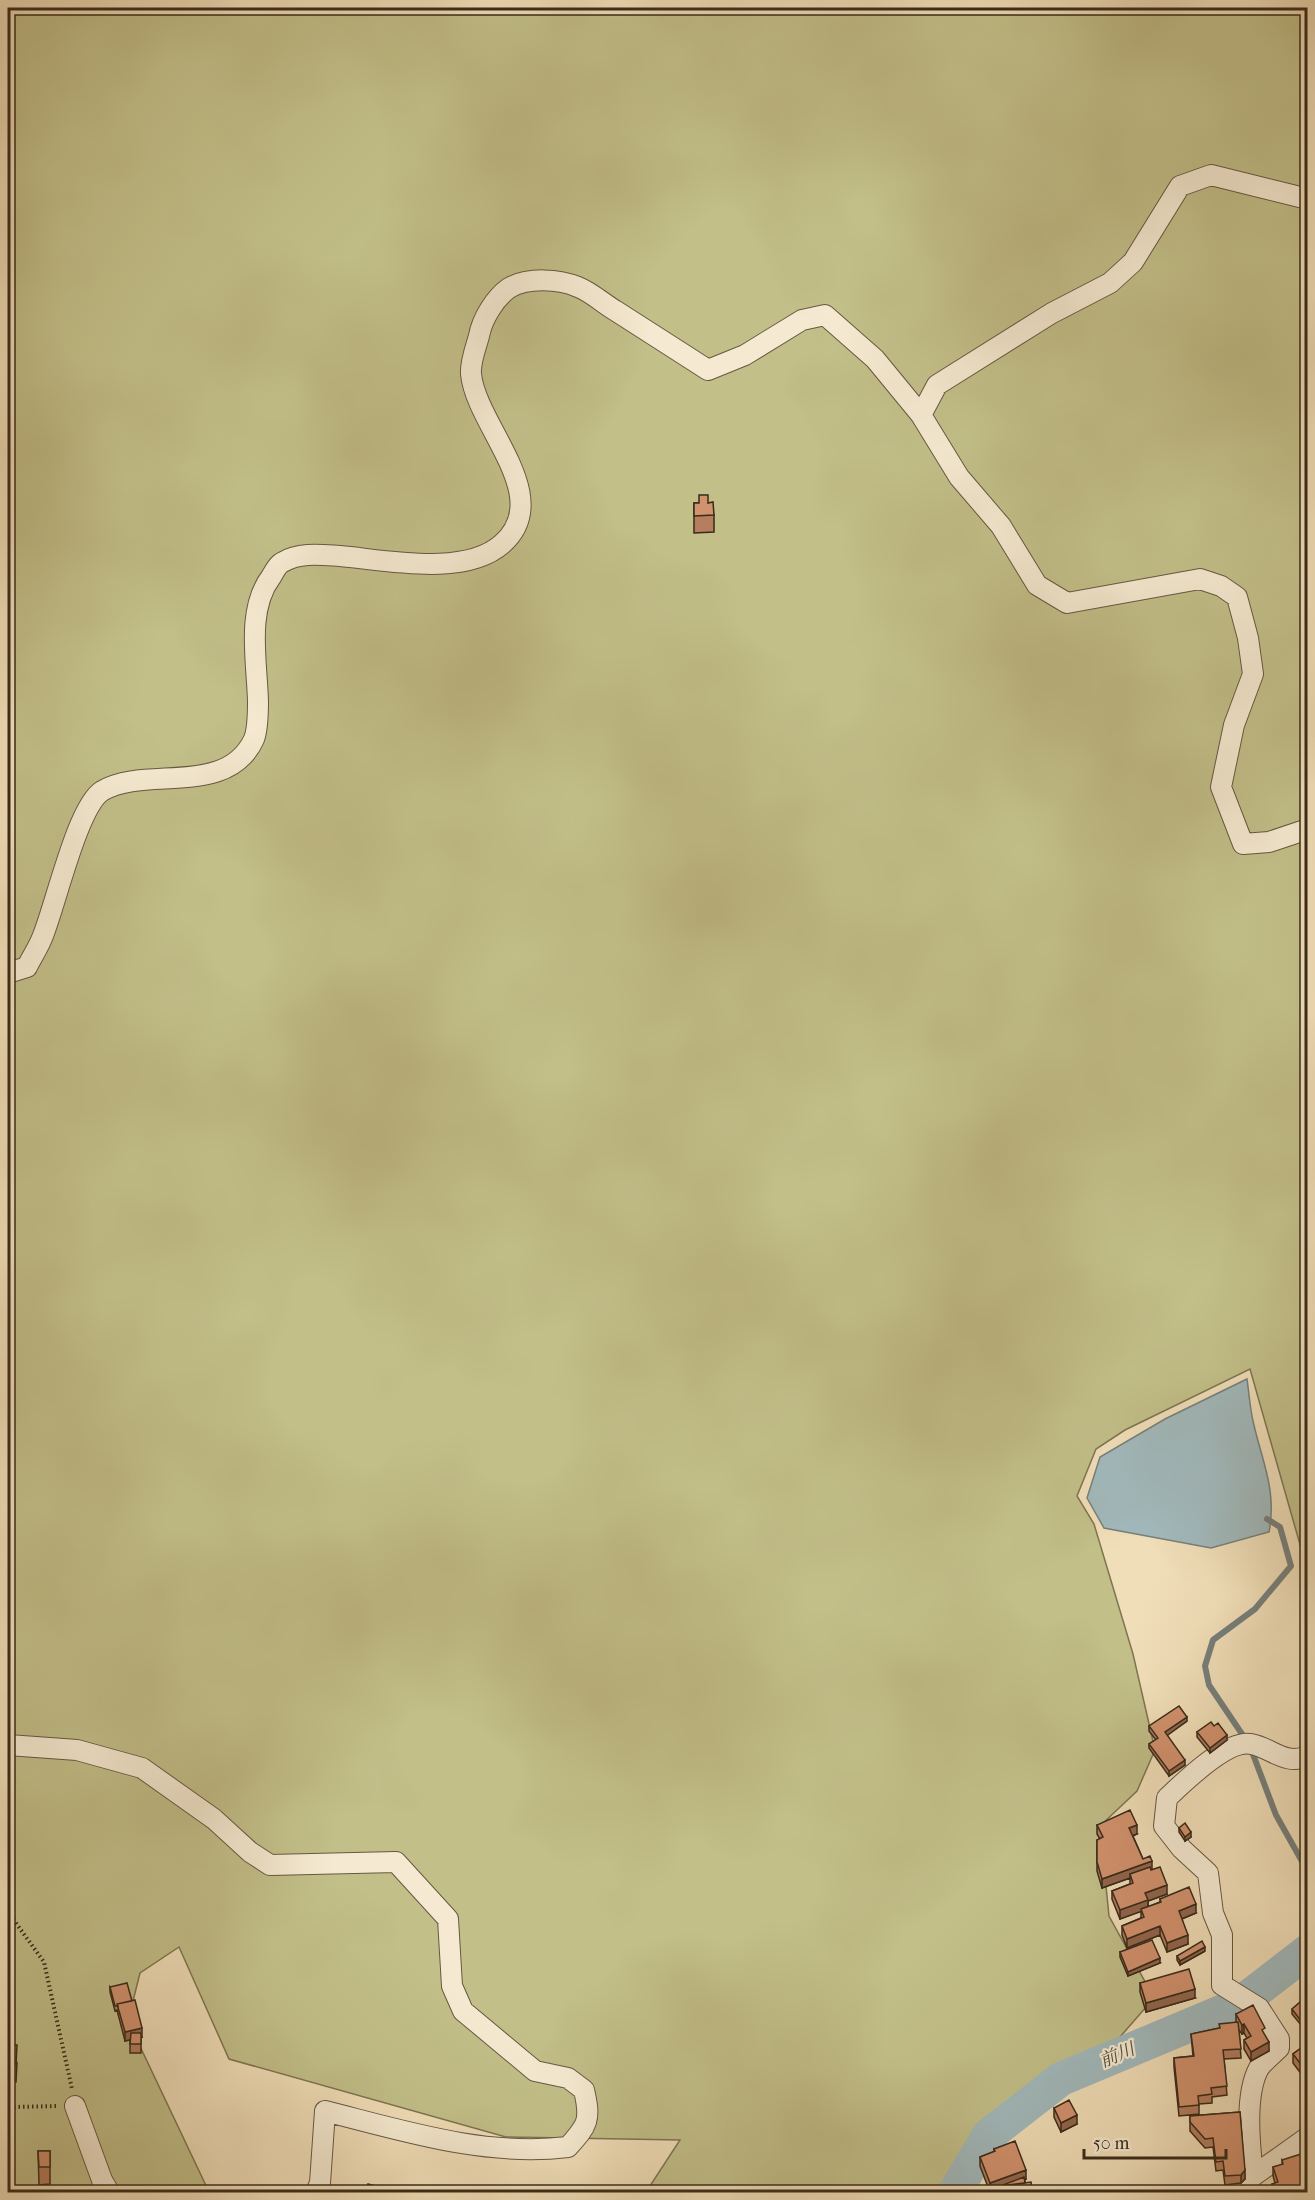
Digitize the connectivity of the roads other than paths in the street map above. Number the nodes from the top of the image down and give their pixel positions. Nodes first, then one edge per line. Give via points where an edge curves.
1 (1308, 199) edge
2 (921, 415) junction
3 (1308, 829) edge
4 (8, 973) edge
5 (8, 1745) edge
6 (1308, 1756) edge
7 (75, 2106) road end
8 (1308, 2137) edge
9 (1253, 2176) junction
10 (109, 2193) edge
11 (316, 2193) edge
12 (1239, 2193) edge

1 - 2 street via 1211,176 1180,186 1133,262 1110,283 1052,313 937,385
2 - 3 street via 959,477 1001,526 1037,585 1067,603 1200,579 1237,597 1253,674 1234,725 1221,787 1243,844 1269,842
2 - 4 street via 875,359 825,315 802,320 745,355 708,370 578,287 534,280 509,289 481,326 471,373 484,415 512,464 521,510 516,527 502,544 482,556 442,565 312,554 282,562 263,587 255,615 258,710 255,736 245,754 227,767 197,777 122,783 99,792 76,834 42,938 27,967
5 - 11 street via 77,1750 142,1768 270,1865 396,1862 448,1919 453,1986 463,2012 535,2071 568,2078 584,2090 589,2108 586,2127 568,2147 541,2150 447,2142 325,2111
6 - 9 street via 1298,1761 1282,1758 1248,1744 1207,1763 1167,1798 1164,1826 1208,1873 1213,1913 1222,1935 1222,1985 1245,2000 1279,2039 1279,2048 1260,2067 1256,2078 1248,2127
7 - 10 street
8 - 9 street
9 - 12 street

